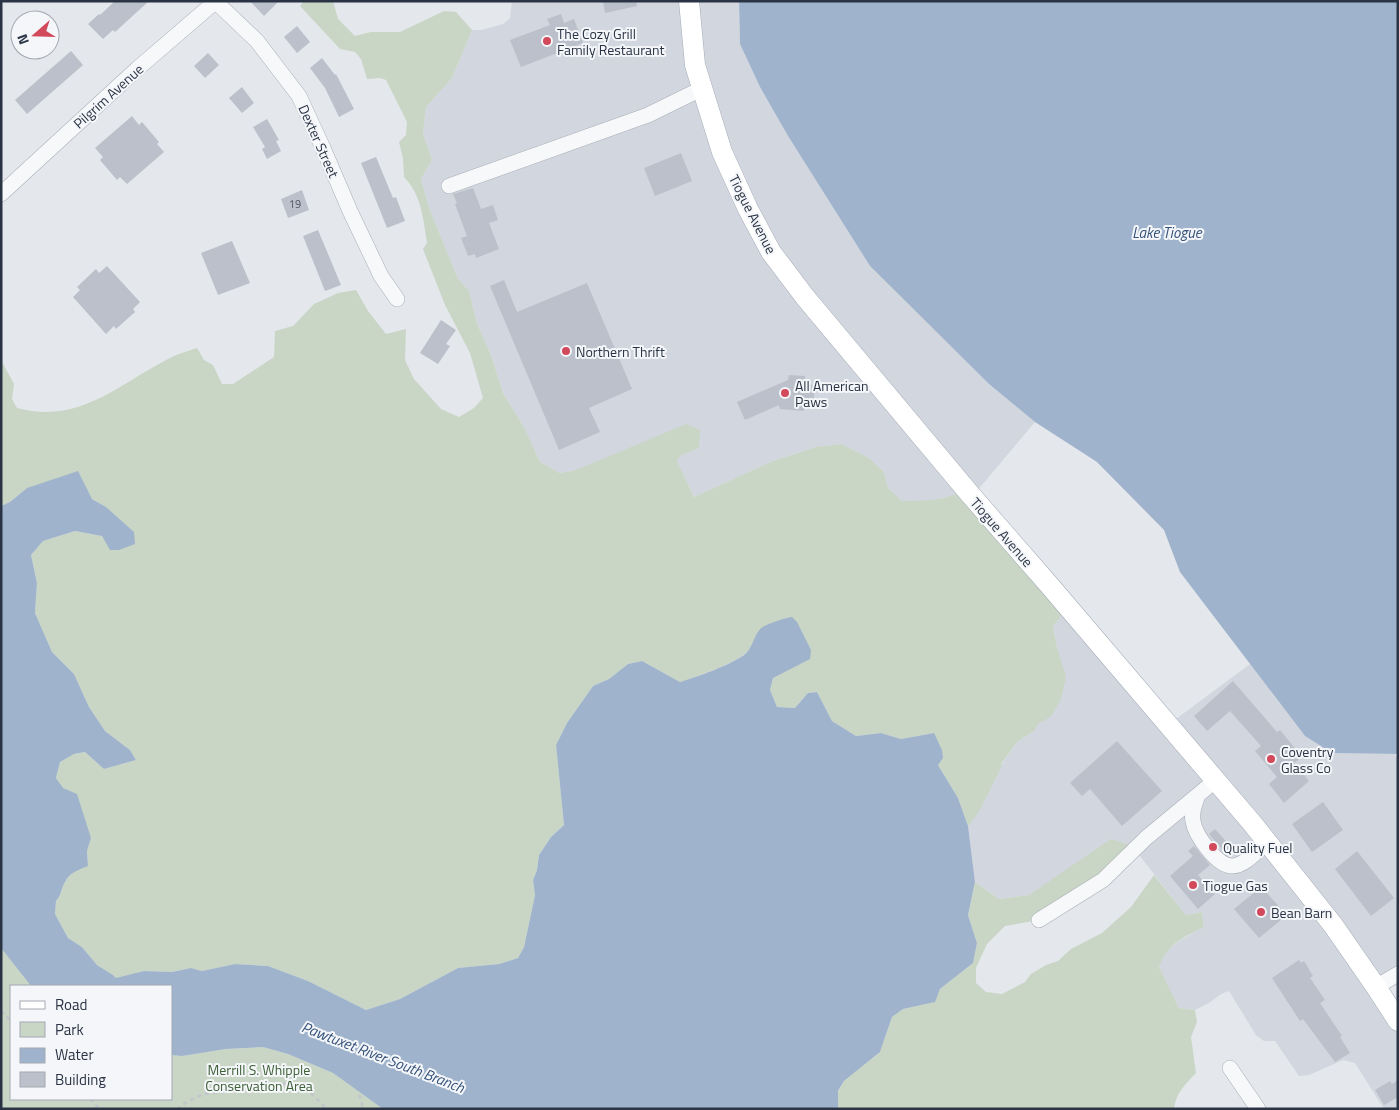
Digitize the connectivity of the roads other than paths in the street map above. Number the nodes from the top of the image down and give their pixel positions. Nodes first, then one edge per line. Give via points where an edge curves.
1 (216, 1) edge
2 (689, 1) edge
3 (702, 89) junction
4 (449, 186) dead end
5 (1, 194) edge
6 (396, 299) dead end
7 (1216, 780) junction
8 (1198, 795) junction
9 (1267, 842) junction
10 (1040, 920) dead end
11 (1398, 974) edge
12 (1376, 987) junction
13 (1398, 1021) edge
14 (1230, 1068) dead end
15 (1258, 1109) edge

1 - 5 street, Pilgrim Avenue
1 - 6 street, Dexter Street via 257,41 299,96 354,220
2 - 3 main road, Tiogue Avenue via 694,65
3 - 4 street via 648,114
3 - 7 main road, Tiogue Avenue via 722,152 771,252 962,486
7 - 8 street
7 - 9 main road, Tiogue Avenue
8 - 9 street via 1192,821 1197,834 1220,862 1232,866 1245,862
8 - 10 street via 1146,838 1103,880
9 - 12 main road, Tiogue Avenue via 1333,925
11 - 12 street
12 - 13 main road, Tiogue Avenue
14 - 15 street

